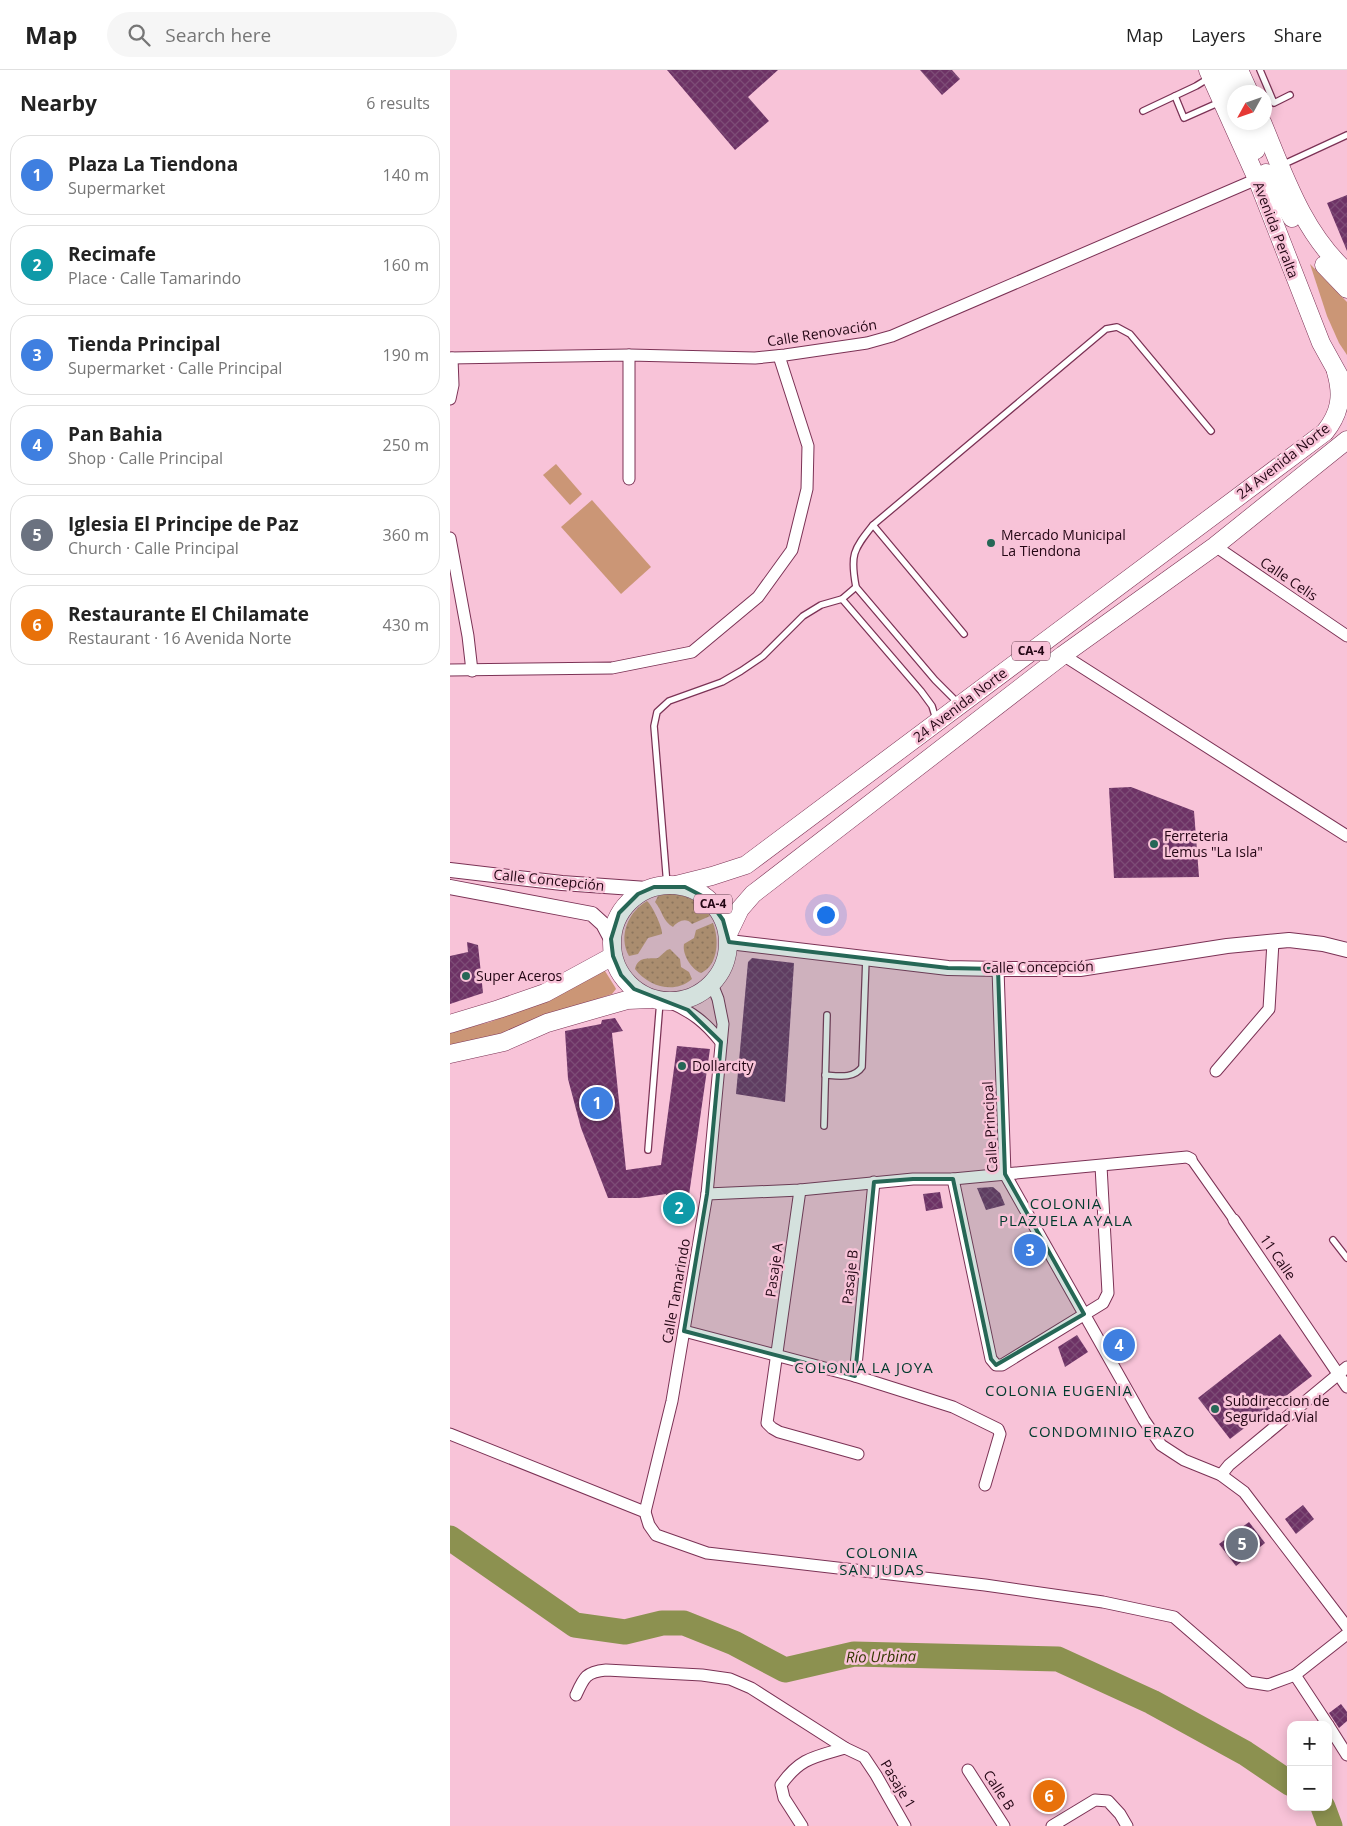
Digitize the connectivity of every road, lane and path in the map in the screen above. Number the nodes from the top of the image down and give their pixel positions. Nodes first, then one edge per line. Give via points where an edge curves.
1 (1260, 70) edge
2 (1227, 71) edge
3 (1228, 85) edge
4 (1241, 85) edge
5 (1175, 96) junction
6 (1290, 96) dead end
7 (1227, 99) edge
8 (1143, 111) dead end
9 (1245, 130) edge
10 (1249, 130) edge
11 (1263, 130) edge
12 (1347, 135) edge
13 (1268, 173) junction
14 (1347, 272) edge
15 (1347, 288) edge
16 (628, 355) junction
17 (779, 356) junction
18 (451, 358) edge
19 (1341, 372) edge
20 (1347, 389) edge
21 (450, 399) edge
22 (1211, 432) dead end
23 (1347, 440) edge
24 (629, 479) dead end
25 (873, 525) junction
26 (450, 538) edge
27 (1215, 546) junction
28 (856, 587) junction
29 (842, 599) junction
30 (964, 634) dead end
31 (1347, 636) edge
32 (1064, 655) junction
33 (450, 670) edge
34 (472, 670) junction
35 (960, 704) junction
36 (938, 722) junction
37 (1347, 836) edge
38 (450, 870) edge
39 (672, 885) junction
40 (450, 887) edge
41 (647, 889) junction
42 (611, 938) junction
43 (728, 938) junction
44 (1274, 942) junction
45 (1347, 950) edge
46 (613, 956) junction
47 (866, 958) junction
48 (998, 969) junction
49 (712, 984) junction
50 (660, 1000) junction
51 (827, 1014) dead end
52 (450, 1024) edge
53 (721, 1042) junction
54 (450, 1054) edge
55 (1216, 1071) dead end
56 (825, 1075) junction
57 (824, 1126) dead end
58 (648, 1150) dead end
59 (1191, 1158) joint
60 (1101, 1166) junction
61 (1005, 1174) junction
62 (953, 1179) junction
63 (874, 1182) junction
64 (800, 1190) junction
65 (707, 1194) junction
66 (1234, 1220) joint
67 (1333, 1240) dead end
68 (1347, 1258) edge
69 (1084, 1314) junction
70 (684, 1331) junction
71 (778, 1355) junction
72 (1343, 1370) edge
73 (855, 1376) junction
74 (1347, 1386) edge
75 (450, 1434) edge
76 (858, 1454) dead end
77 (1221, 1475) junction
78 (985, 1485) dead end
79 (645, 1512) junction
80 (1347, 1627) edge
81 (1347, 1634) edge
82 (1295, 1675) junction
83 (576, 1695) dead end
84 (1325, 1721) edge
85 (1332, 1731) edge
86 (844, 1748) junction
87 (1347, 1754) edge
88 (968, 1770) dead end
89 (802, 1826) edge
90 (905, 1826) edge
91 (1004, 1826) edge
92 (1052, 1826) edge
93 (1127, 1826) edge

1 - 6 lane via 1274,103
2 - 3 main road, Avenida Peralta
2 - 4 main road
2 - 5 lane
5 - 7 lane via 1184,118
5 - 8 lane
9 - 13 main road, Avenida Peralta
10 - 13 main road
11 - 13 main road, Avenida Peralta
12 - 13 lane
13 - 14 main road, Avenida Peralta via 1294,199 1324,249
13 - 15 main road via 1303,236 1322,263
13 - 17 street, Calle Renovación via 892,336 867,343
13 - 19 main road, Avenida Peralta via 1308,312
16 - 17 street, Calle Renovación
16 - 18 street, Calle Renovación
16 - 24 street
17 - 34 street via 808,446 807,489 792,550 758,597 692,652 612,668
18 - 21 street via 453,384
19 - 20 main road, Avenida Peralta
19 - 35 main road, 24 Avenida Norte / CA-4 via 1340,403 1333,422 1324,432
22 - 25 lane via 1130,334 1117,327 1106,329
23 - 27 main road, 24 Avenida Norte / CA-4
25 - 28 lane via 857,545 852,566
25 - 30 lane
26 - 34 street
27 - 31 street, Calle Celis
27 - 32 main road, 24 Avenida Norte / CA-4
28 - 29 lane
28 - 35 lane via 935,680
29 - 36 lane via 921,691
29 - 39 lane via 821,605 803,616 763,656 741,671 722,682 669,701 657,712 654,726
32 - 37 street
32 - 43 main road, 24 Avenida Norte / CA-4 via 753,894 740,909
33 - 34 street
35 - 36 main road, 24 Avenida Norte / CA-4
36 - 39 main road, 24 Avenida Norte / CA-4 via 746,865
38 - 41 street, Calle Concepción
39 - 41 main road, CA-4
39 - 43 main road, CA-4 via 693,890 708,899 719,912
40 - 42 street via 592,914
41 - 42 main road, CA-4 via 625,906
42 - 46 main road, CA-4
43 - 47 street, Calle Concepción
43 - 49 main road, CA-4 via 725,962
44 - 45 street, Calle Concepción via 1289,940
44 - 48 street, Calle Concepción via 1227,946 1080,969
44 - 55 street via 1269,1009
46 - 50 main road, CA-4 via 627,983 642,995
46 - 52 main road via 546,993
47 - 48 street, Calle Concepción via 948,968
47 - 56 lane via 862,1067 849,1076
48 - 61 street, Calle Principal
49 - 50 main road, CA-4 via 693,997
49 - 53 street, Calle Tamarindo via 723,1024
50 - 53 street via 700,1018
50 - 54 main road, CA-4 via 627,1000 547,1023 504,1042
50 - 58 lane
51 - 56 lane
53 - 65 street, Calle Tamarindo
56 - 57 lane
59 - 60 street
59 - 66 street, 11 Calle
60 - 61 street
60 - 69 street via 1108,1293 1103,1303
61 - 62 street
61 - 69 street, Calle Principal
62 - 63 street
62 - 69 street via 991,1359 996,1365 1002,1365
63 - 64 street
63 - 73 street, Pasaje B
64 - 65 street
64 - 71 street, Pasaje A
65 - 70 street, Calle Tamarindo
66 - 72 street, 11 Calle
67 - 68 lane
69 - 77 street, Calle Principal via 1161,1445 1184,1460
70 - 71 street
70 - 79 street, Calle Tamarindo via 672,1401
71 - 73 street
71 - 76 street, Pasaje A via 767,1423 779,1432
72 - 74 street, 11 Calle
72 - 77 street
73 - 78 street via 953,1407 998,1429 1000,1434
75 - 79 street
77 - 80 street, Calle Principal via 1244,1492
79 - 82 street via 656,1535 707,1553 985,1585 1103,1602 1174,1617 1249,1682 1268,1684
81 - 82 street
82 - 84 street
83 - 86 street, Pasaje 1 via 583,1679 595,1671 702,1675 730,1680 751,1688
85 - 87 street
86 - 89 street via 808,1759 790,1772 781,1786 784,1798
86 - 90 street, Pasaje 1 via 864,1758
88 - 91 street, Calle B
92 - 93 street via 1095,1800 1108,1801

